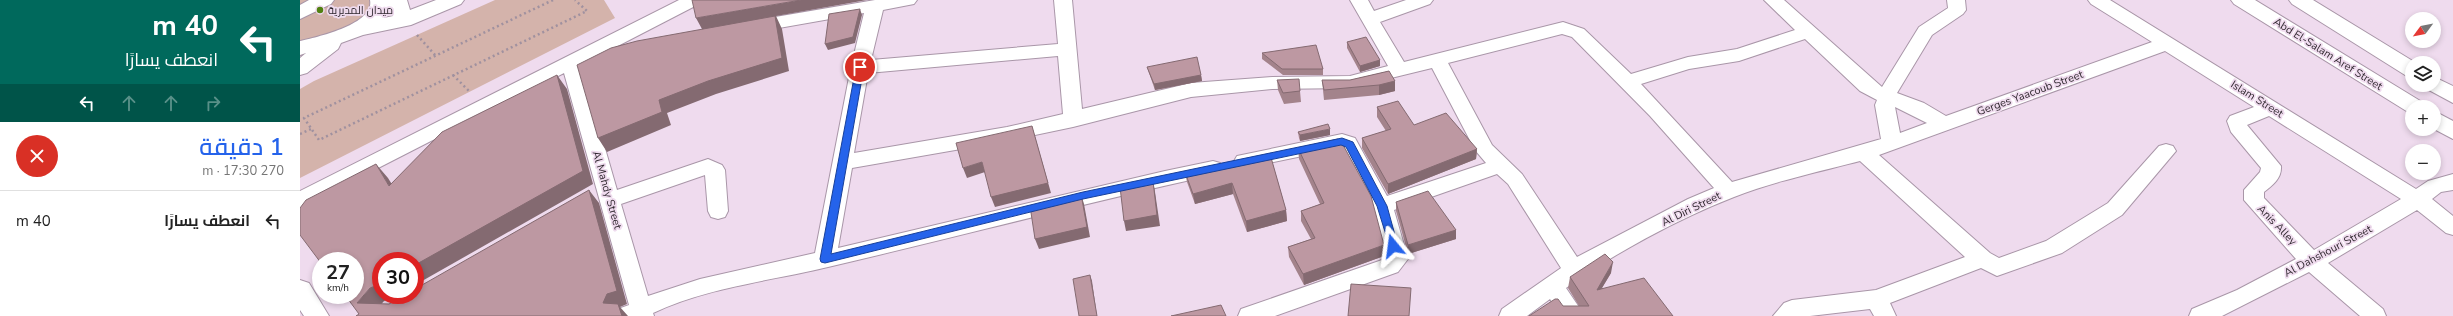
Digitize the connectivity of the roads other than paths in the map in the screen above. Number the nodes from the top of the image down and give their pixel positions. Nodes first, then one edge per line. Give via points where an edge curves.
1 (324, 0) edge
2 (380, 0) edge
3 (397, 0) edge
4 (454, 0) edge
5 (693, 0) edge
6 (908, 0) edge
7 (1063, 0) edge
8 (1359, 0) edge
9 (1424, 0) edge
10 (1773, 0) edge
11 (1956, 0) edge
12 (2098, 0) edge
13 (2241, 0) edge
14 (2299, 0) edge
15 (875, 6) junction
16 (661, 7) edge
17 (300, 13) edge
18 (1370, 19) junction
19 (404, 20) junction
20 (731, 30) edge
21 (350, 32) junction
22 (1808, 32) junction
23 (2169, 43) junction
24 (2370, 43) junction
25 (603, 45) junction
26 (300, 48) edge
27 (638, 48) edge
28 (1067, 49) junction
29 (2335, 58) junction
30 (1437, 60) junction
31 (571, 64) junction
32 (2405, 66) edge
33 (860, 67) junction
34 (300, 68) edge
35 (1398, 70) junction
36 (1627, 82) junction
37 (2441, 88) edge
38 (1888, 96) junction
39 (2453, 96) edge
40 (2405, 101) edge
41 (2271, 108) junction
42 (1073, 120) junction
43 (2441, 123) edge
44 (1944, 124) junction
45 (2453, 131) edge
46 (1892, 143) junction
47 (2166, 151) dead end
48 (1864, 153) junction
49 (843, 162) junction
50 (1501, 165) junction
51 (2453, 182) edge
52 (1728, 191) junction
53 (608, 194) junction
54 (2417, 199) junction
55 (300, 200) edge
56 (586, 200) edge
57 (1382, 206) junction
58 (2453, 210) edge
59 (718, 211) dead end
60 (2453, 227) edge
61 (1982, 258) junction
62 (825, 259) junction
63 (2312, 262) junction
64 (1573, 269) junction
65 (1552, 285) junction
66 (300, 290) edge
67 (1881, 308) edge
68 (637, 313) edge
69 (317, 316) edge
70 (1249, 316) edge
71 (1510, 316) edge
72 (1574, 316) edge
73 (1784, 316) edge
74 (2200, 316) edge
75 (2375, 316) edge

1 - 17 main road
2 - 21 main road via 381,5 376,15
3 - 19 main road
4 - 19 main road
5 - 16 street
6 - 15 street
7 - 28 street
8 - 18 street
9 - 18 street
10 - 22 street
11 - 38 street via 1957,10 1925,31
12 - 23 street, Islam Street
13 - 29 main road, Abd El-Salam Aref Street
14 - 24 main road
15 - 20 street
15 - 33 street
16 - 25 street
18 - 35 street
19 - 21 main road
21 - 26 main road
21 - 34 main road
22 - 36 street via 1738,55 1688,63
22 - 38 street via 1868,86
23 - 41 street, Islam Street
23 - 44 street, Gerges Yaacoub Street
24 - 29 main road via 2333,30 2318,30 2317,38
24 - 32 main road
25 - 27 street
25 - 31 street
28 - 33 street
28 - 42 street
29 - 40 main road, Abd El-Salam Aref Street
30 - 35 street
30 - 36 street via 1567,29 1578,33
30 - 50 street via 1485,150
31 - 53 street, Al Mahdy Street
31 - 55 street
33 - 49 street
35 - 42 street via 1350,82 1272,83 1191,90
36 - 52 street via 1657,111
37 - 39 main road
38 - 44 street via 1917,108
38 - 46 street via 1885,105 1886,118
41 - 54 street, Islam Street
41 - 63 street, Anis Alley via 2237,121 2238,127 2271,166 2272,172 2269,177 2254,190 2254,200
42 - 49 street
43 - 45 main road
44 - 46 street, Gerges Yaacoub Street
46 - 48 street, Al Diri Street
47 - 61 street via 2122,204 2054,247 1997,267
48 - 52 street, Al Diri Street via 1773,176
48 - 61 street
49 - 62 street
50 - 57 street
50 - 64 street via 1516,179
51 - 54 street, Al Dahshouri Street via 2435,186
52 - 64 street, Al Diri Street via 1695,205
53 - 56 street
53 - 59 street via 708,166 715,170
53 - 68 street, Al Mahdy Street
54 - 58 street, Islam Street
54 - 60 street, Islam Street
54 - 63 street, Al Dahshouri Street via 2350,242
57 - 62 street via 1350,145 1342,141 1083,195
57 - 70 street via 1397,259 1395,263
61 - 67 street
62 - 68 street via 696,288
63 - 74 street, Al Dahshouri Street
63 - 75 street
64 - 65 street, Al Diri Street
65 - 71 street, Al Diri Street
65 - 72 street
66 - 69 main road
67 - 73 street via 1792,309

